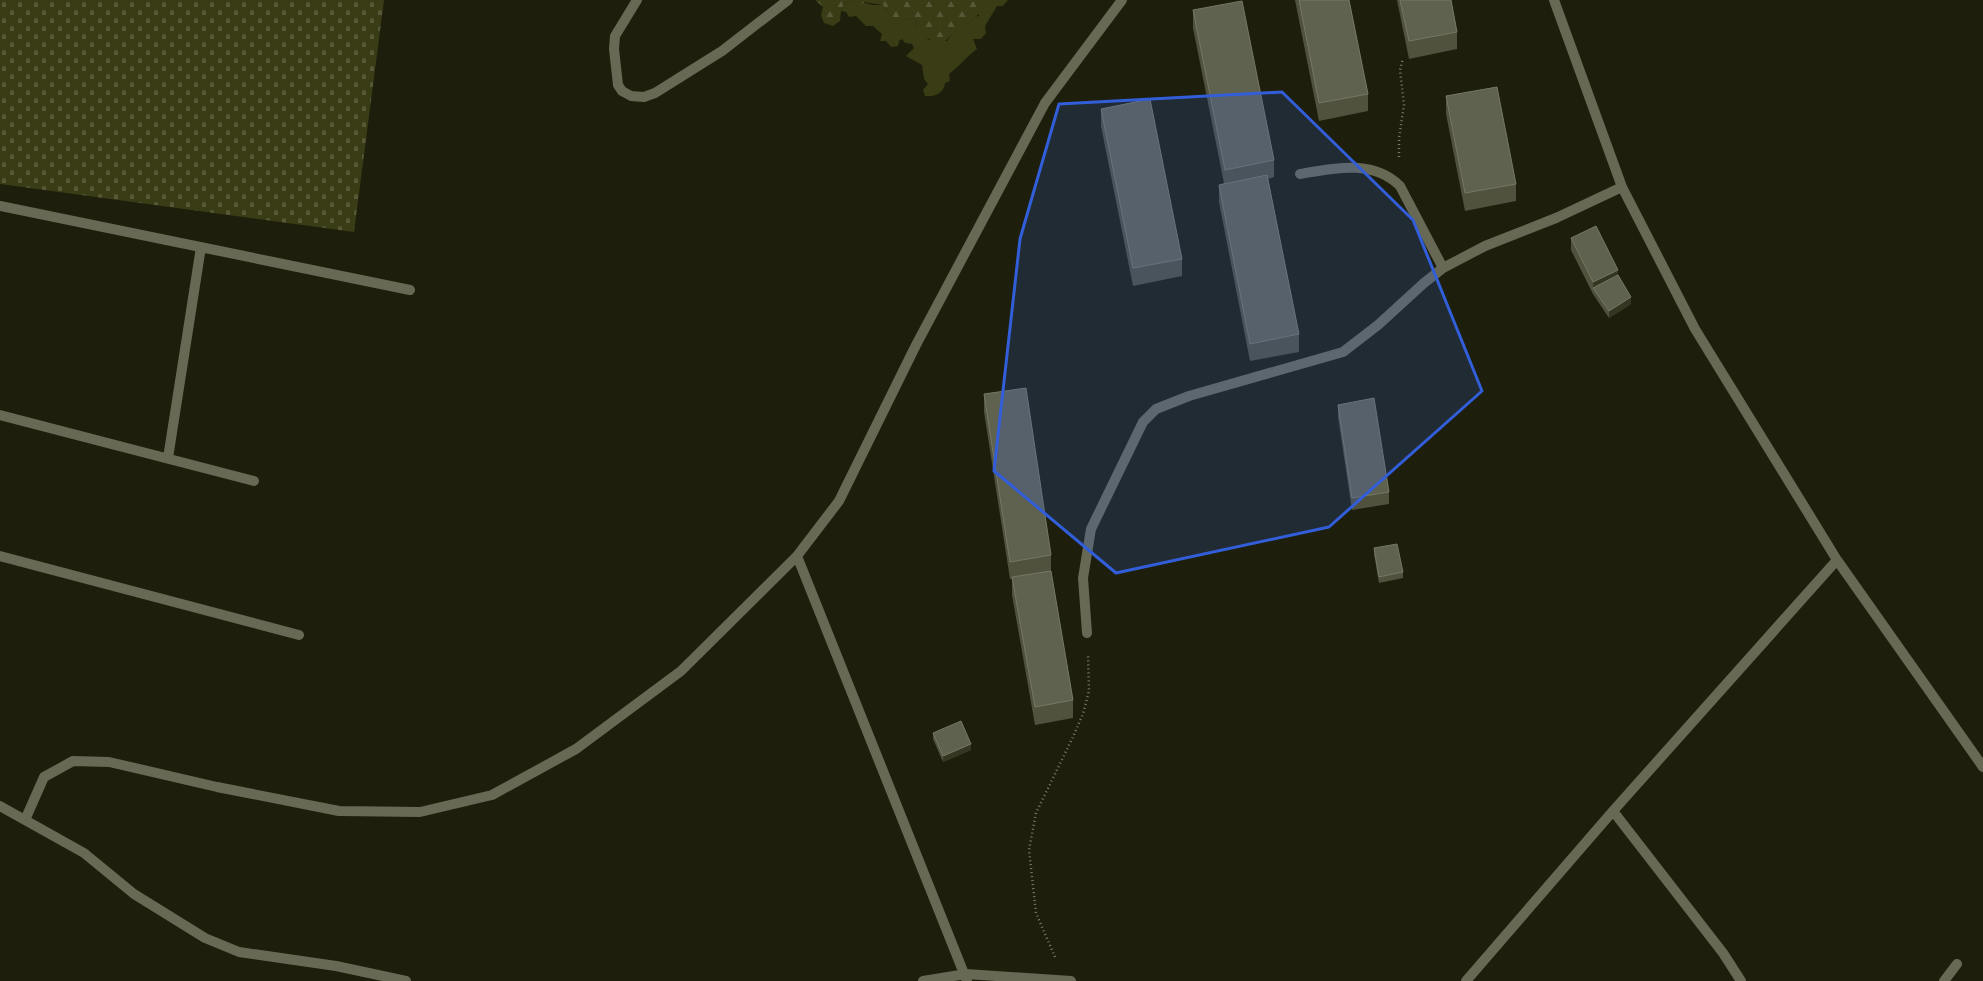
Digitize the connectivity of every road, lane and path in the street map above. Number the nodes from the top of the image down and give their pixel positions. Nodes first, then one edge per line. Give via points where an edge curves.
1 (637, 0) edge
2 (788, 0) edge
3 (1122, 0) edge
4 (1554, 0) edge
5 (1403, 58) dead end
6 (1300, 174) dead end
7 (1400, 186) junction
8 (1622, 187) junction
9 (0, 206) edge
10 (201, 247) junction
11 (1443, 268) junction
12 (410, 290) dead end
13 (0, 415) edge
14 (168, 458) junction
15 (254, 480) dead end
16 (0, 556) edge
17 (797, 556) junction
18 (1837, 560) junction
19 (1087, 633) joint
20 (299, 634) dead end
21 (1983, 767) edge
22 (0, 806) edge
23 (1613, 811) junction
24 (25, 820) junction
25 (1058, 963) dead end
26 (1957, 964) dead end
27 (966, 977) edge
28 (406, 981) edge
29 (923, 981) edge
30 (1071, 981) edge
31 (1466, 981) edge
32 (1741, 981) edge
33 (1944, 981) edge

1 - 2 street via 615,36 614,49 618,85 631,96 644,97 655,93 722,50
3 - 17 street via 1046,103 916,344 839,501
4 - 8 street
5 - 7 path via 1400,70 1404,105 1399,138
6 - 7 street via 1344,167 1369,169 1392,178
7 - 11 street
8 - 11 street via 1556,218 1485,246
8 - 18 street via 1695,328
9 - 10 street
10 - 12 street
10 - 14 street
11 - 19 street via 1343,352 1189,396 1156,409 1143,422 1091,529 1083,578
13 - 14 street
14 - 15 street
16 - 20 street
17 - 24 street via 681,671 576,749 492,795 420,812 339,811 109,762 73,761 44,777
17 - 27 street
18 - 21 street
18 - 23 street
19 - 25 path via 1089,691 1072,739 1036,813 1030,850 1036,912
22 - 24 street
23 - 31 street
23 - 32 street via 1723,953
24 - 28 street via 84,852 134,894 205,938 239,952 336,966
26 - 33 street
27 - 29 street
27 - 30 street

